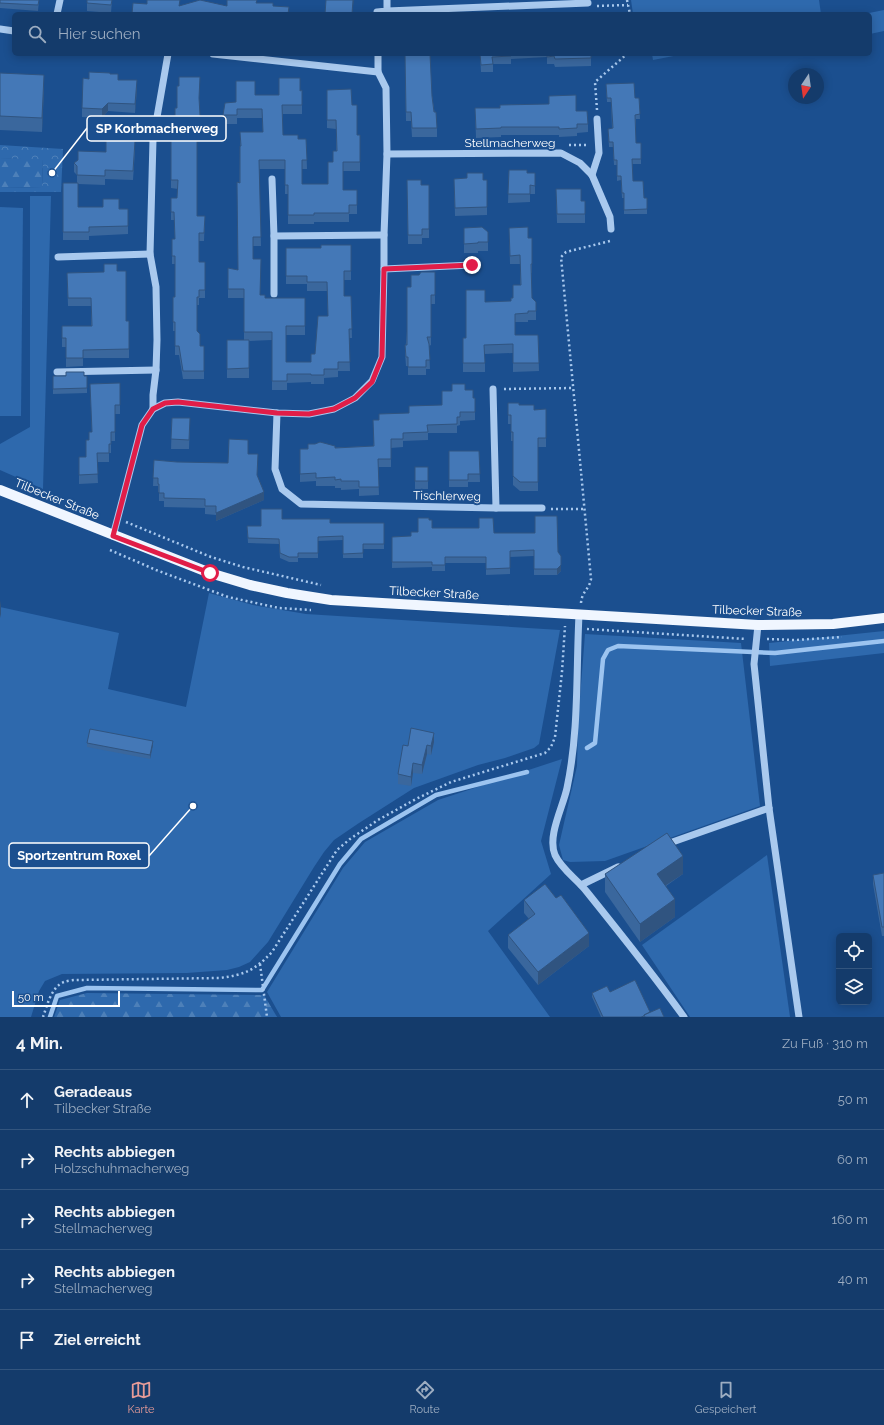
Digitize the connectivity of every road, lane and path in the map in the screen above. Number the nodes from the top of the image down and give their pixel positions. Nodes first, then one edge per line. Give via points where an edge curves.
1 (60, 0) edge
2 (387, 0) edge
3 (627, 0) edge
4 (588, 3) joint
5 (628, 5) junction
6 (387, 11) junction
7 (57, 12) edge
8 (377, 12) edge
9 (630, 12) edge
10 (0, 29) edge
11 (12, 31) edge
12 (168, 56) edge
13 (231, 56) edge
14 (378, 56) edge
15 (625, 56) edge
16 (378, 72) junction
17 (597, 119) joint
18 (598, 145) junction
19 (561, 153) junction
20 (387, 154) junction
21 (592, 175) junction
22 (272, 179) dead end
23 (611, 229) joint
24 (384, 235) junction
25 (274, 236) junction
26 (150, 254) junction
27 (58, 257) dead end
28 (472, 265) dead end
29 (384, 269) junction
30 (274, 294) dead end
31 (156, 370) junction
32 (57, 372) dead end
33 (573, 388) junction
34 (494, 389) joint
35 (153, 409) junction
36 (277, 413) junction
37 (0, 490) edge
38 (496, 508) junction
39 (542, 508) joint
40 (585, 509) junction
41 (118, 519) junction
42 (113, 536) junction
43 (328, 586) dead end
44 (579, 615) junction
45 (884, 618) edge
46 (758, 625) junction
47 (565, 626) dead end
48 (579, 628) junction
49 (743, 638) dead end
50 (770, 808) junction
51 (658, 848) edge
52 (623, 865) edge
53 (581, 885) junction
54 (260, 964) junction
55 (43, 1017) edge
56 (267, 1017) edge
57 (684, 1017) edge
58 (799, 1017) edge

1 - 7 street
2 - 6 street
3 - 5 path
4 - 5 path via 597,6
4 - 6 street
5 - 9 path
6 - 8 street
10 - 11 street
12 - 26 street via 154,140
13 - 16 street
14 - 16 street
15 - 17 path via 595,82
16 - 20 street via 386,88
17 - 18 street
18 - 19 path via 571,145 565,147
18 - 21 street via 599,153
19 - 20 street, Stellmacherweg
19 - 21 street, Stellmacherweg via 580,163
20 - 24 street
21 - 23 street, Stellmacherweg via 610,217
22 - 25 street
23 - 33 path via 610,241 566,252 561,257
24 - 25 street
24 - 29 street
25 - 30 street
26 - 27 street
26 - 31 street via 156,287
28 - 29 street
29 - 36 street via 382,357 372,382 355,398 334,409 309,414
31 - 32 street
31 - 35 street
33 - 34 path
33 - 40 path
34 - 38 street, Tischlerweg
35 - 36 street via 165,403 178,402
35 - 41 street via 142,425
36 - 38 street, Tischlerweg via 275,469 282,489 301,504
37 - 42 main road, Tilbecker Straße
38 - 39 street
39 - 40 path
40 - 44 path via 591,579 590,587 581,595
41 - 42 street
41 - 43 path via 211,557
42 - 44 main road, Tilbecker Straße via 210,573 286,593 331,600
44 - 46 main road, Tilbecker Straße
44 - 48 street
45 - 46 main road, Tilbecker Straße via 833,624
46 - 50 street via 754,664
47 - 54 path via 552,747 545,753 451,782 378,820 350,839 337,850 272,952
48 - 49 path
48 - 53 street via 572,761 554,830 553,846 555,855 564,868
50 - 51 street
50 - 58 street
52 - 53 street
53 - 57 street
54 - 55 path via 248,972 219,978 76,980 62,983 50,997
54 - 56 path

